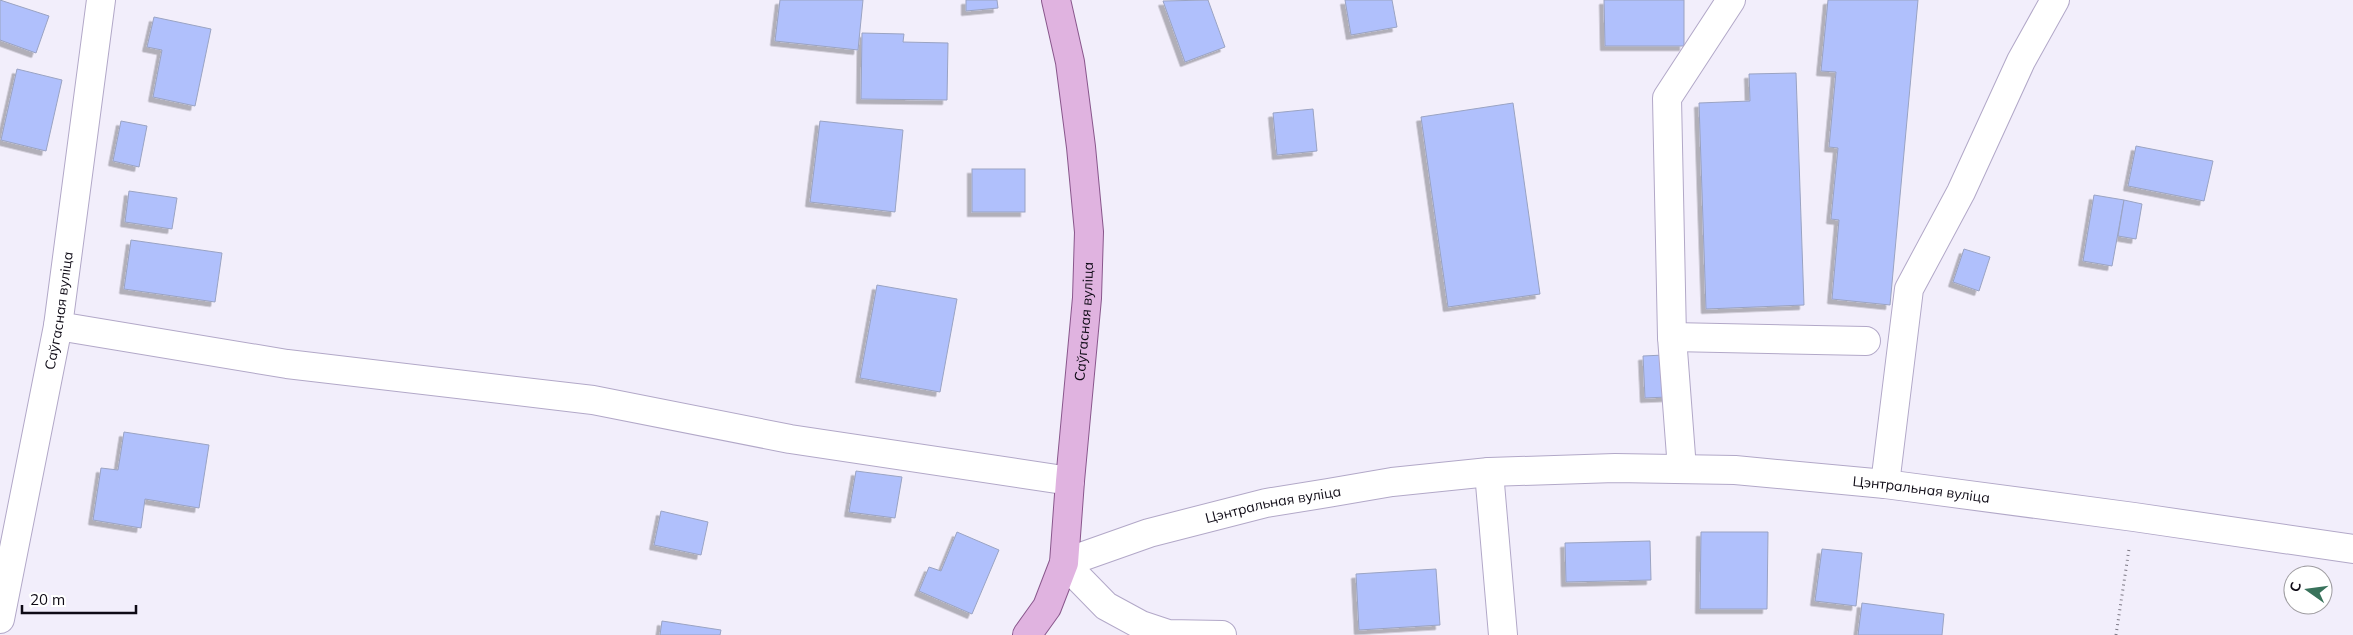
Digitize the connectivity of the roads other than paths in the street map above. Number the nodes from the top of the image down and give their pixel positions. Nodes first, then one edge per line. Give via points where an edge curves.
1 (101, 0) edge
2 (1056, 0) edge
3 (1731, 0) edge
4 (2055, 0) edge
5 (58, 326) junction
6 (1672, 336) junction
7 (1866, 341) dead end
8 (1682, 469) junction
9 (1489, 472) junction
10 (1070, 481) junction
11 (1885, 484) junction
12 (2353, 549) edge
13 (1064, 563) junction
14 (0, 619) edge
15 (1027, 635) edge
16 (1222, 635) edge
17 (1503, 635) edge

1 - 5 street, Саўгасная вуліца
2 - 10 main road, Саўгасная вуліца via 1070,62 1089,232 1087,298
3 - 6 street via 1667,98
4 - 11 street via 2022,61 1961,192 1909,289
5 - 10 street via 288,364 594,400 790,439
5 - 14 street, Саўгасная вуліца
6 - 7 street
6 - 8 street
8 - 9 street, Цэнтральная вуліца
8 - 11 street, Цэнтральная вуліца via 1789,474
9 - 13 street, Цэнтральная вуліца via 1392,482 1266,503 1149,533
9 - 17 street
10 - 13 main road, Саўгасная вуліца
11 - 12 street, Цэнтральная вуліца
13 - 15 main road, Саўгасная вуліца via 1047,607
13 - 16 street via 1106,606 1141,625 1168,634

